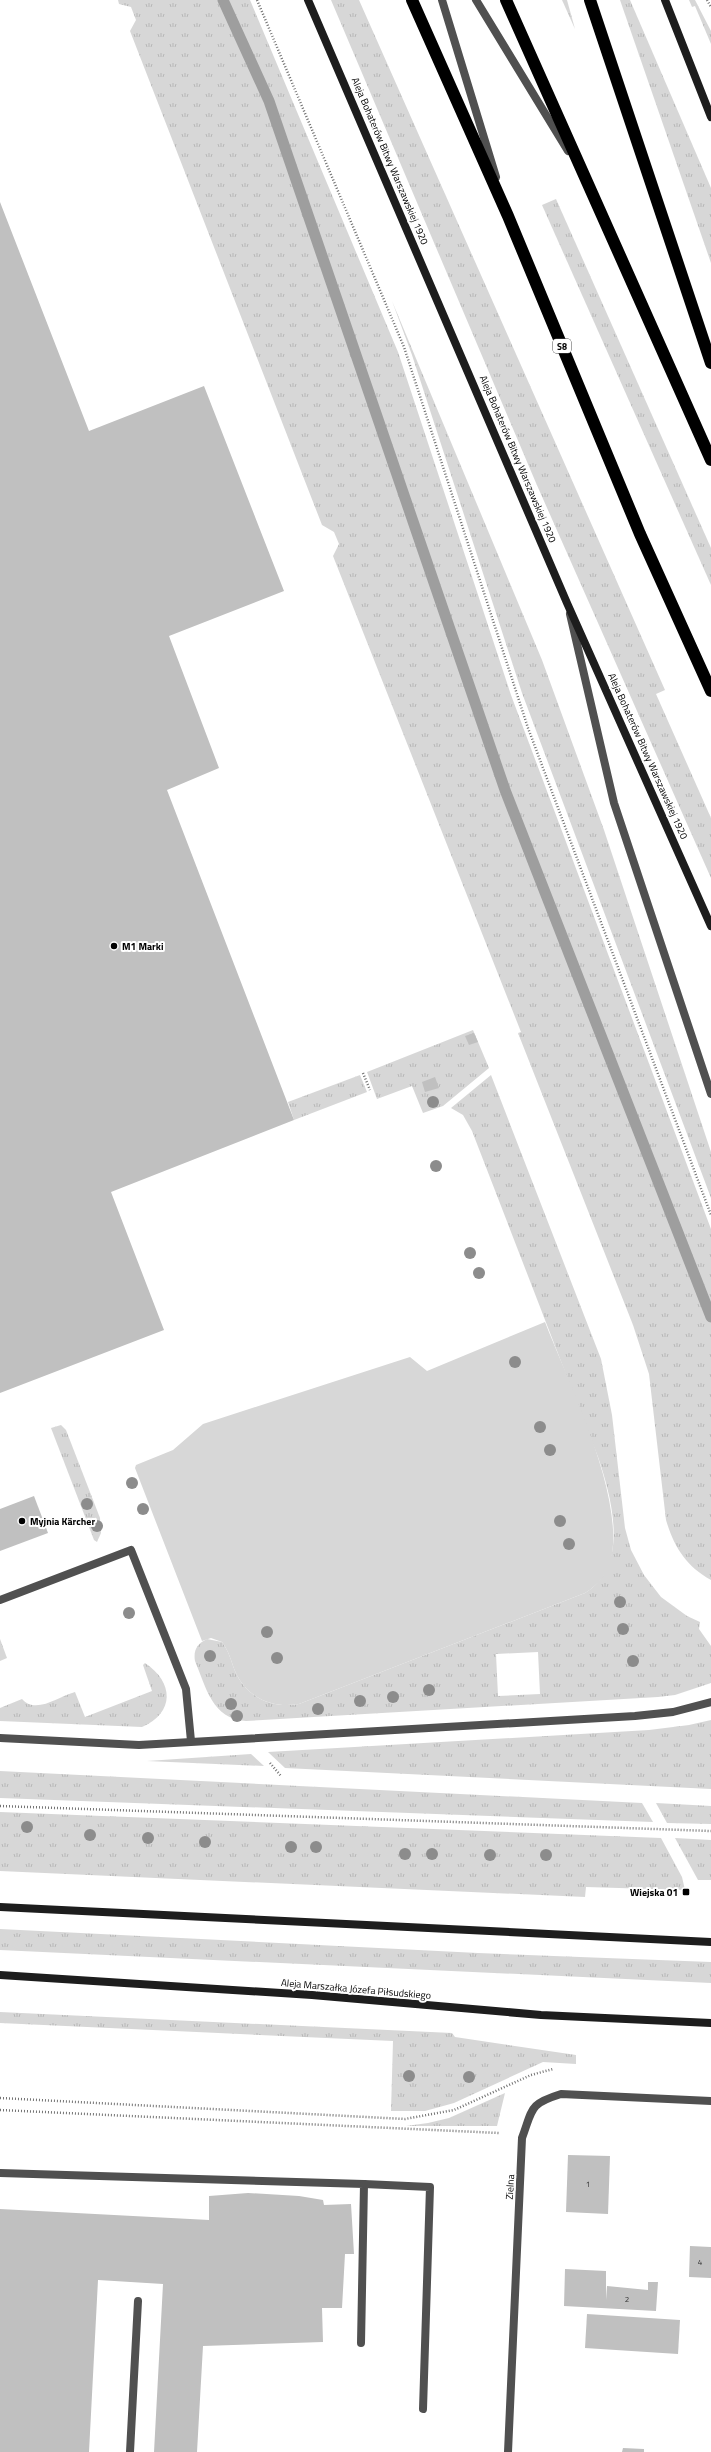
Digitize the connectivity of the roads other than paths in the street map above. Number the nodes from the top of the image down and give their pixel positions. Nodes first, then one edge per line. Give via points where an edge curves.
1 (308, 0) edge
2 (412, 0) edge
3 (442, 0) edge
4 (476, 0) edge
5 (506, 0) edge
6 (590, 0) edge
7 (665, 0) edge
8 (711, 117) edge
9 (588, 184) junction
10 (508, 216) junction
11 (711, 363) edge
12 (711, 460) edge
13 (567, 603) junction
14 (711, 691) edge
15 (711, 926) edge
16 (711, 1094) edge
17 (0, 1600) edge
18 (711, 1702) edge
19 (0, 1738) edge
20 (191, 1741) junction
21 (0, 1906) edge
22 (711, 1942) edge
23 (0, 1975) edge
24 (711, 2024) edge
25 (711, 2101) edge
26 (0, 2173) edge
27 (364, 2184) junction
28 (138, 2301) dead end
29 (361, 2343) dead end
30 (423, 2409) dead end
31 (130, 2452) edge
32 (508, 2452) edge

1 - 13 main road, Aleja Bohaterów Bitwy Warszawskiej 1920
2 - 10 highway, S8
3 - 10 street
4 - 9 street
5 - 9 highway
6 - 11 highway
7 - 8 main road
9 - 12 highway
10 - 14 highway, S8 via 640,534
13 - 15 main road, Aleja Bohaterów Bitwy Warszawskiej 1920
13 - 16 street via 614,803
17 - 20 street via 131,1550 186,1689
18 - 20 street via 673,1712 635,1716
19 - 20 street via 139,1745
21 - 22 main road
23 - 24 main road, Aleja Marszałka Józefa Piłsudskiego
25 - 32 street, Zielna via 561,2094 540,2100 532,2109 522,2138
26 - 27 street
27 - 29 street
27 - 30 street via 430,2187
28 - 31 street

